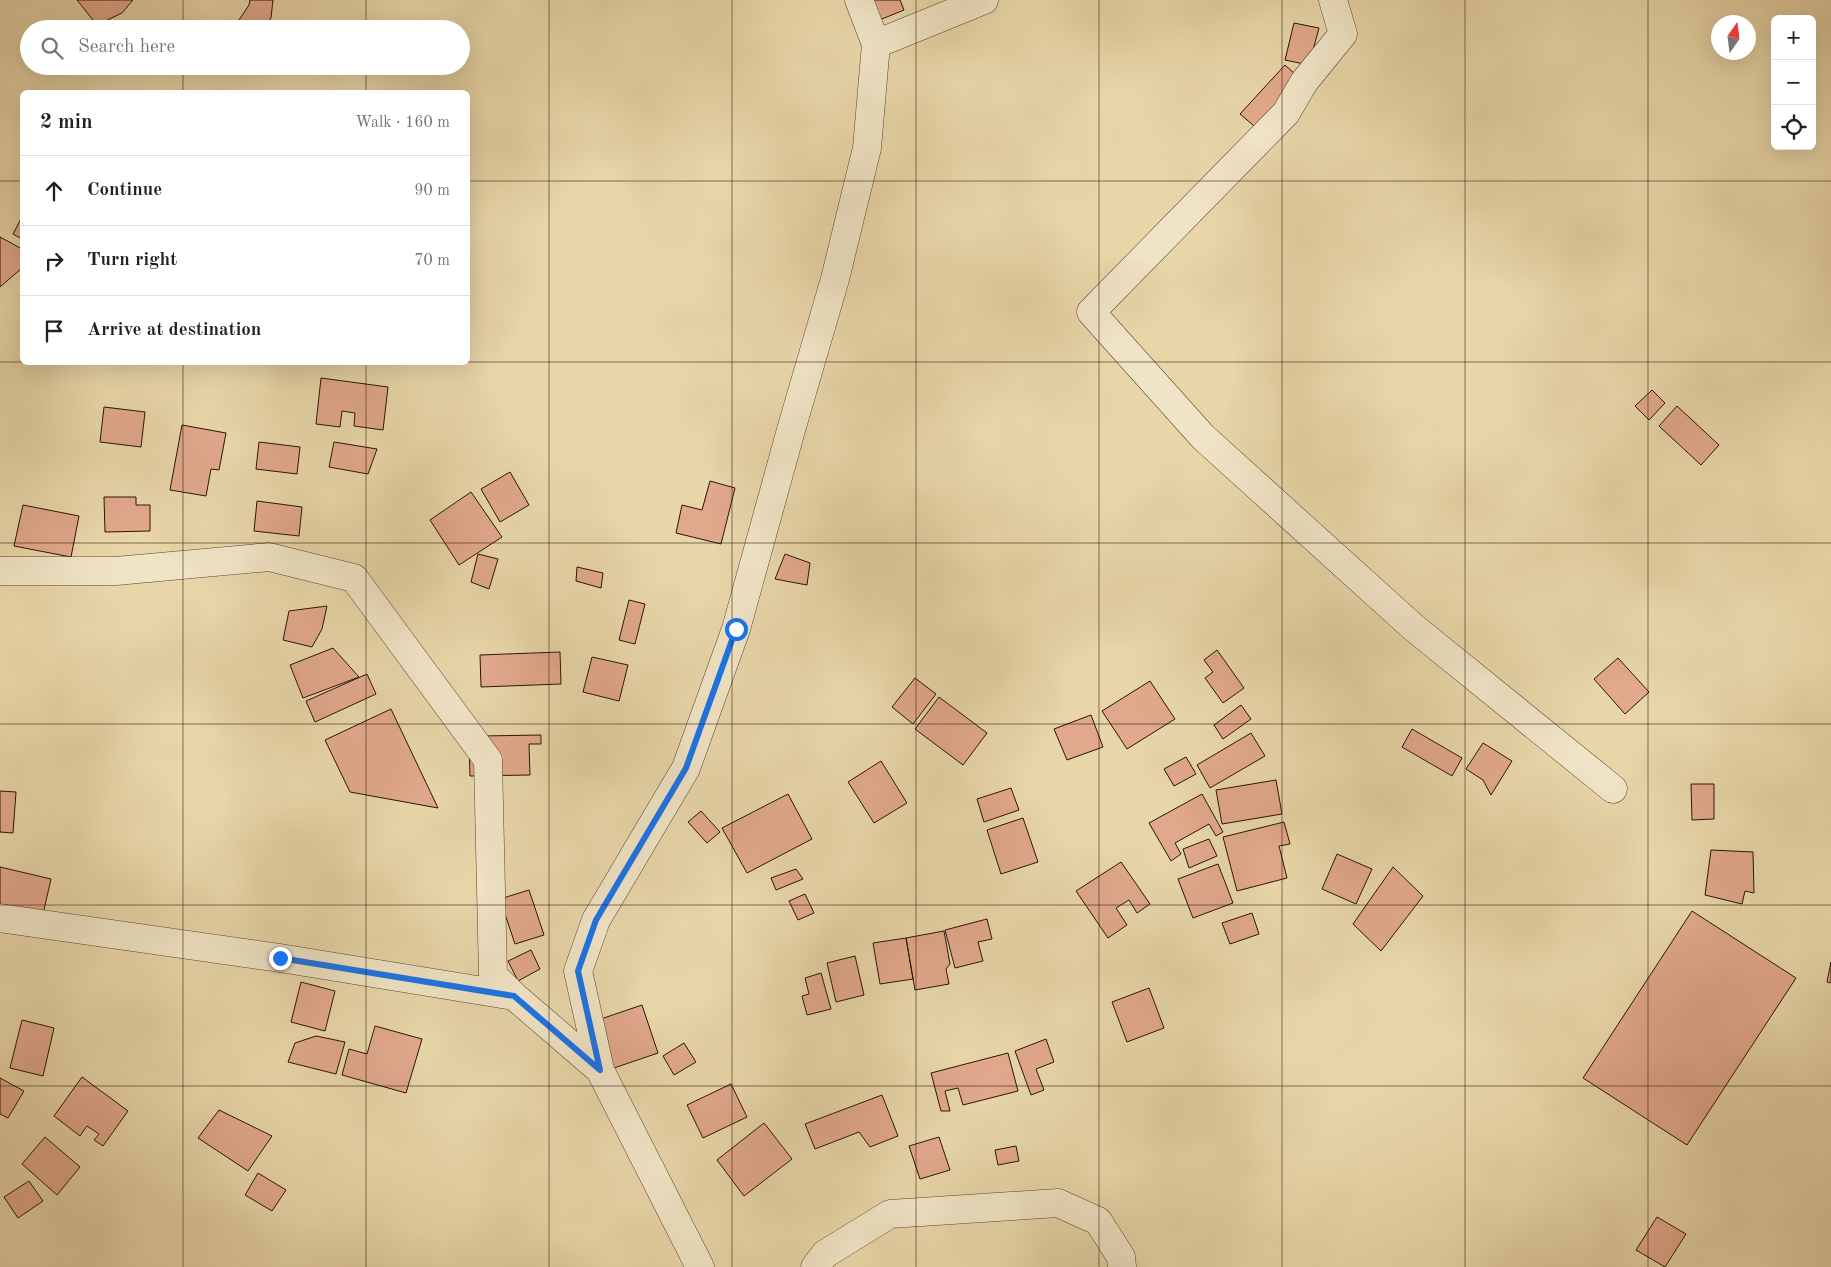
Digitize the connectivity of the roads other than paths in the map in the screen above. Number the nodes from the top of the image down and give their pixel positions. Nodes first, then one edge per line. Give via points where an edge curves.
1 (859, 0) edge
2 (984, 0) edge
3 (1333, 0) edge
4 (876, 44) junction
5 (0, 570) edge
6 (1613, 789) dead end
7 (0, 918) edge
8 (514, 996) junction
9 (600, 1070) junction
10 (700, 1267) edge
11 (815, 1267) edge
12 (1122, 1267) edge

1 - 4 street
2 - 4 street
3 - 6 street via 1344,34 1304,82 1286,113 1091,312 1203,438 1413,627
4 - 9 street via 867,148 835,279 736,629 686,768 596,920 578,971
5 - 8 street via 116,571 269,557 354,578 488,760 494,975
7 - 8 street
8 - 9 street
9 - 10 street
11 - 12 street via 825,1254 890,1214 1058,1203 1098,1220 1121,1256

